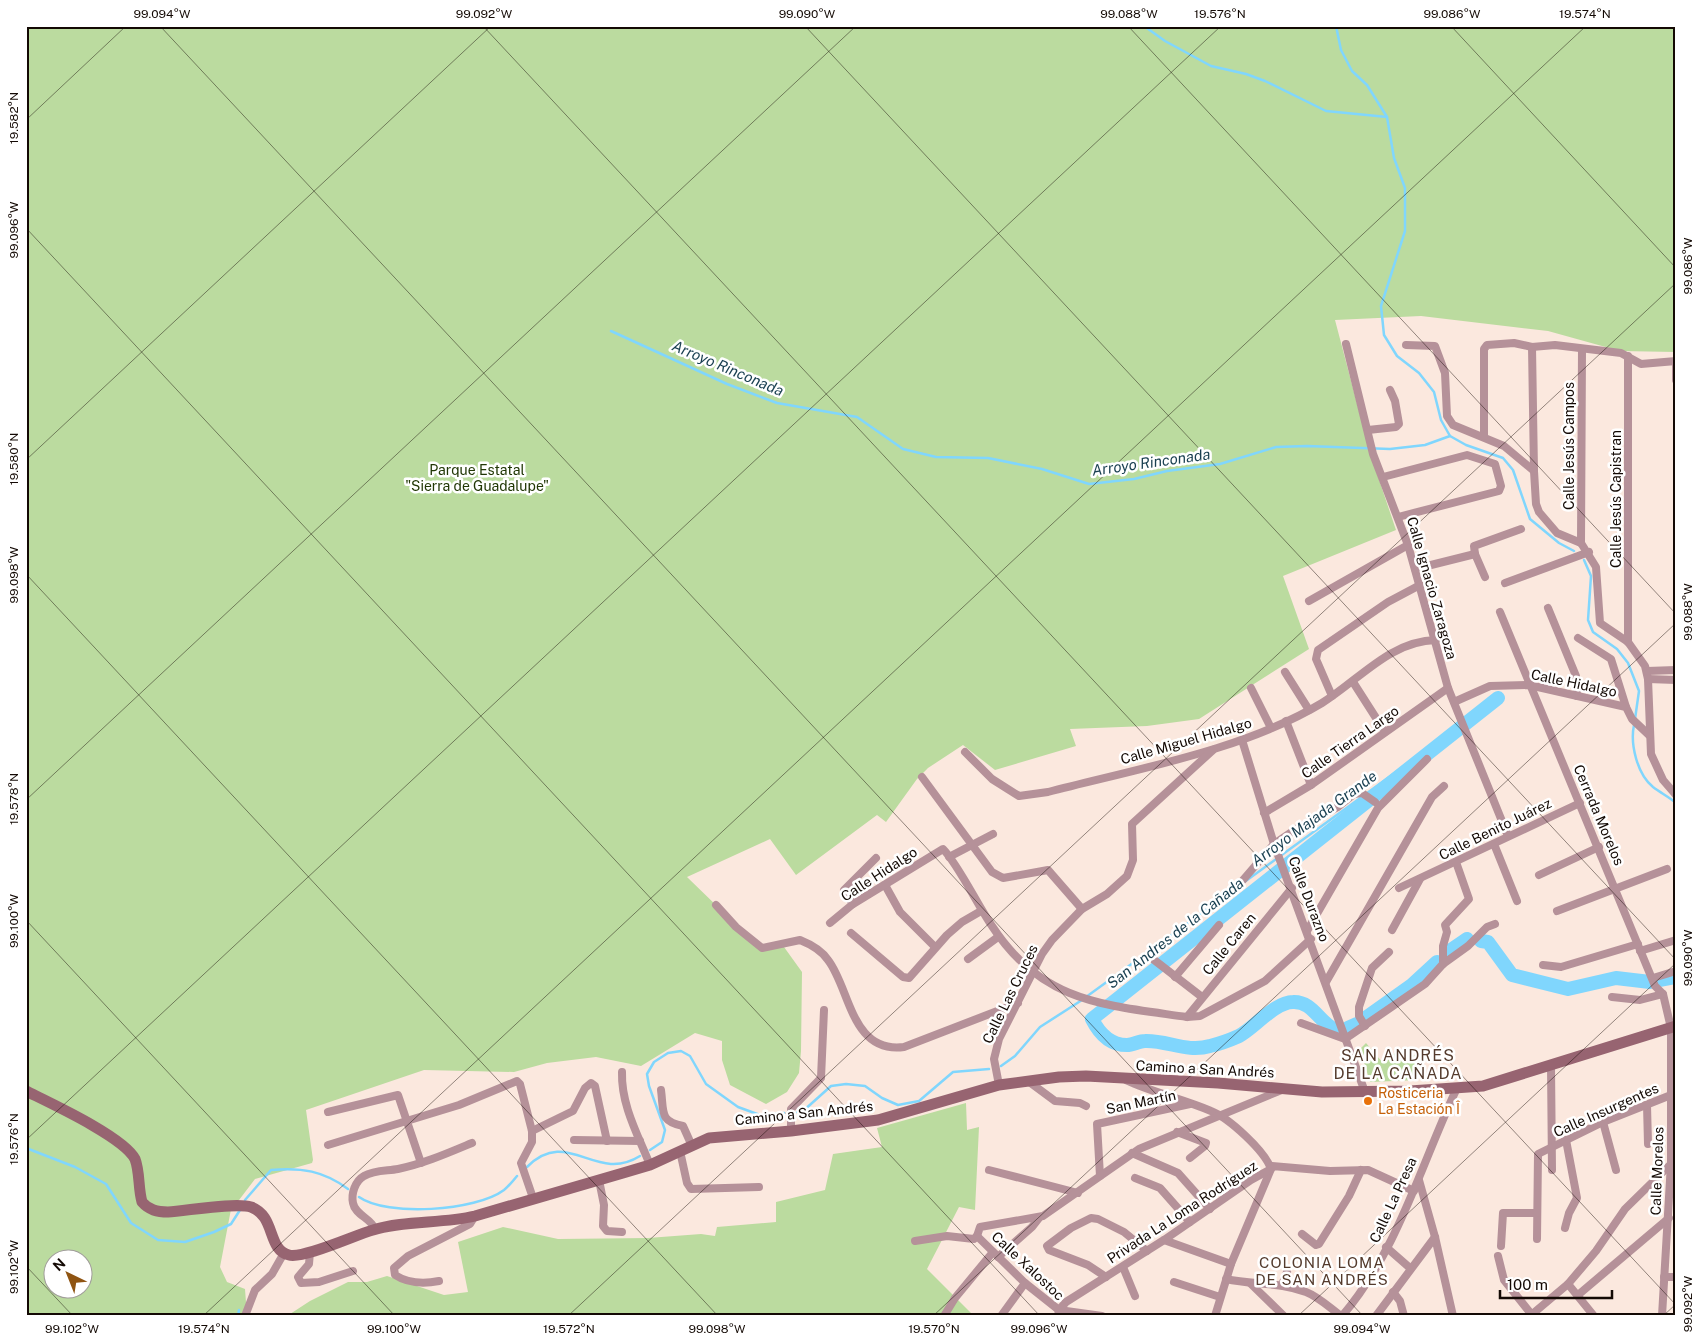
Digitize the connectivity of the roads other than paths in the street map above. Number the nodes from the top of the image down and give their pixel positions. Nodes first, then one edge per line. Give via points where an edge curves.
1 (1346, 344) dead end
2 (1406, 345) dead end
3 (1532, 347) junction
4 (1582, 349) junction
5 (1628, 356) junction
6 (1676, 360) edge
7 (1676, 380) edge
8 (1390, 390) dead end
9 (1368, 430) junction
10 (1484, 436) junction
11 (1534, 471) junction
12 (1383, 477) junction
13 (1398, 517) junction
14 (1520, 529) dead end
15 (1581, 543) junction
16 (1408, 545) junction
17 (1588, 552) junction
18 (1475, 554) junction
19 (1415, 569) junction
20 (1485, 577) dead end
21 (1505, 583) dead end
22 (1420, 585) junction
23 (1308, 601) dead end
24 (1548, 608) dead end
25 (1500, 612) dead end
26 (1578, 638) dead end
27 (1436, 640) junction
28 (1628, 642) junction
29 (1647, 670) junction
30 (1676, 670) edge
31 (1285, 672) dead end
32 (1648, 679) junction
33 (1676, 680) edge
34 (1353, 682) junction
35 (1529, 685) junction
36 (1251, 688) dead end
37 (1448, 688) junction
38 (1332, 696) junction
39 (1577, 696) junction
40 (1454, 702) junction
41 (1626, 707) junction
42 (1309, 710) junction
43 (1286, 722) junction
44 (1271, 728) junction
45 (1385, 732) junction
46 (1649, 734) junction
47 (1242, 740) junction
48 (1215, 748) junction
49 (965, 752) dead end
50 (1427, 759) dead end
51 (922, 778) dead end
52 (1310, 785) junction
53 (1444, 786) dead end
54 (1676, 794) edge
55 (1375, 802) dead end
56 (1580, 802) junction
57 (1264, 813) junction
58 (993, 834) dead end
59 (1508, 836) junction
60 (1274, 844) junction
61 (1494, 844) junction
62 (970, 845) junction
63 (1599, 847) junction
64 (949, 857) junction
65 (876, 858) dead end
66 (1456, 862) junction
67 (1667, 869) dead end
68 (1539, 875) dead end
69 (1420, 879) junction
70 (1243, 880) dead end
71 (885, 885) junction
72 (1615, 887) junction
73 (1292, 888) junction
74 (1398, 888) dead end
75 (1517, 901) dead end
76 (853, 904) junction
77 (716, 905) dead end
78 (1082, 909) junction
79 (981, 911) junction
80 (1557, 911) dead end
81 (830, 923) dead end
82 (1495, 924) dead end
83 (1219, 925) dead end
84 (1392, 930) dead end
85 (1307, 931) junction
86 (851, 933) dead end
87 (998, 937) junction
88 (1311, 939) junction
89 (1676, 940) edge
90 (935, 947) junction
91 (1639, 948) junction
92 (1389, 952) dead end
93 (1149, 956) dead end
94 (968, 959) dead end
95 (1443, 964) junction
96 (1543, 965) dead end
97 (1676, 971) edge
98 (1033, 973) junction
99 (1175, 977) junction
100 (1654, 981) junction
101 (1326, 982) junction
102 (1663, 994) junction
103 (1202, 997) junction
104 (1612, 998) dead end
105 (1018, 1003) junction
106 (824, 1010) dead end
107 (1187, 1017) junction
108 (1300, 1023) dead end
109 (1365, 1026) junction
110 (1674, 1027) edge
111 (1345, 1039) junction
112 (1551, 1066) junction
113 (622, 1072) dead end
114 (1125, 1079) junction
115 (1028, 1081) junction
116 (1673, 1081) edge
117 (999, 1085) junction
118 (1457, 1088) junction
119 (1284, 1089) junction
120 (660, 1090) dead end
121 (26, 1091) edge
122 (1365, 1092) junction
123 (1671, 1096) junction
124 (1191, 1104) junction
125 (1086, 1106) dead end
126 (1647, 1106) junction
127 (328, 1112) dead end
128 (1219, 1116) junction
129 (408, 1122) junction
130 (1603, 1122) junction
131 (532, 1131) junction
132 (792, 1132) junction
133 (1177, 1132) junction
134 (574, 1140) dead end
135 (1566, 1140) junction
136 (607, 1141) junction
137 (640, 1141) junction
138 (472, 1144) dead end
139 (1648, 1144) dead end
140 (328, 1145) dead end
141 (692, 1146) junction
142 (1552, 1147) junction
143 (680, 1151) junction
144 (1132, 1153) junction
145 (1190, 1158) dead end
146 (1674, 1161) edge
147 (422, 1163) junction
148 (650, 1165) junction
149 (989, 1170) dead end
150 (1272, 1170) junction
151 (1361, 1170) junction
152 (1552, 1170) dead end
153 (1616, 1170) dead end
154 (1100, 1176) junction
155 (1135, 1178) dead end
156 (599, 1180) junction
157 (1419, 1180) junction
158 (759, 1187) dead end
159 (1414, 1191) junction
160 (1078, 1193) junction
161 (532, 1198) junction
162 (1210, 1209) junction
163 (1537, 1213) junction
164 (474, 1216) junction
165 (1039, 1218) junction
166 (1669, 1218) junction
167 (1190, 1222) junction
168 (1676, 1227) edge
169 (1565, 1228) dead end
170 (1667, 1228) junction
171 (375, 1229) junction
172 (622, 1232) dead end
173 (1302, 1234) dead end
174 (977, 1236) junction
175 (1435, 1237) junction
176 (1536, 1239) dead end
177 (1164, 1240) junction
178 (915, 1241) dead end
179 (1502, 1246) dead end
180 (1386, 1247) junction
181 (1147, 1251) junction
182 (310, 1252) junction
183 (284, 1253) junction
184 (996, 1254) junction
185 (1498, 1256) dead end
186 (1231, 1264) junction
187 (1123, 1267) junction
188 (1410, 1268) junction
189 (353, 1271) dead end
190 (1287, 1272) dead end
191 (1106, 1277) junction
192 (1664, 1277) junction
193 (1676, 1277) edge
194 (1226, 1279) junction
195 (439, 1281) dead end
196 (1174, 1282) dead end
197 (1025, 1283) junction
198 (1251, 1284) junction
199 (1568, 1284) junction
200 (1282, 1285) junction
201 (1393, 1292) junction
202 (1578, 1295) junction
203 (1135, 1296) dead end
204 (1220, 1297) junction
205 (1058, 1313) edge
206 (1377, 1315) edge
207 (1531, 1315) edge
208 (246, 1316) edge
209 (944, 1316) edge
210 (1002, 1316) edge
211 (1102, 1316) edge
212 (1215, 1316) edge
213 (1284, 1316) edge
214 (1341, 1316) edge
215 (1404, 1316) edge
216 (1454, 1316) edge
217 (1594, 1316) edge
218 (1662, 1316) edge

1 - 9 street, Calle Ignacio Zaragoza
2 - 10 street via 1435,346 1445,373 1448,417 1457,428
3 - 4 street
3 - 10 street via 1514,343 1485,347
3 - 11 street
4 - 5 street
4 - 15 street, Calle Jesús Campos
5 - 6 street via 1641,364
5 - 28 street, Calle Jesús Capistran
6 - 7 street
8 - 9 street via 1399,424
9 - 12 street, Calle Ignacio Zaragoza via 1373,454
10 - 11 street via 1504,446
11 - 15 street via 1539,512 1557,533
12 - 13 street, Calle Ignacio Zaragoza
12 - 13 street via 1468,456 1496,464 1500,489
13 - 16 street, Calle Ignacio Zaragoza
14 - 18 street via 1478,544 1474,548
15 - 17 street
16 - 19 street, Calle Ignacio Zaragoza
16 - 23 street
17 - 21 street
17 - 28 street via 1597,570 1599,621
18 - 19 street
18 - 20 street
19 - 22 street, Calle Ignacio Zaragoza
22 - 27 street, Calle Ignacio Zaragoza
22 - 38 street via 1328,641 1316,653
24 - 39 street via 1576,676
25 - 35 street, Cerrada Morelos
26 - 41 street via 1611,659
27 - 34 street, Calle Miguel Hidalgo via 1407,645 1379,661
27 - 37 street, Calle Ignacio Zaragoza
28 - 29 street
29 - 30 street
29 - 32 street
31 - 42 street
32 - 33 street
32 - 46 street
34 - 38 street, Calle Miguel Hidalgo
34 - 45 street
35 - 39 street, Calle Hidalgo
35 - 40 street, Calle Hidalgo via 1490,686
35 - 56 street, Cerrada Morelos
36 - 44 street
37 - 40 street, Calle Ignacio Zaragoza
37 - 45 street, Calle Tierra Largo
38 - 42 street, Calle Miguel Hidalgo
39 - 41 street, Calle Hidalgo
40 - 59 street, Calle Ignacio Zaragoza
41 - 46 street, Calle Hidalgo via 1632,719
42 - 43 street, Calle Miguel Hidalgo
43 - 44 street, Calle Miguel Hidalgo
43 - 52 street
44 - 47 street, Calle Miguel Hidalgo
45 - 52 street, Calle Tierra Largo
46 - 54 street via 1650,754 1655,767
47 - 48 street, Calle Miguel Hidalgo
47 - 57 street, Calle Durazno
48 - 49 street, Calle Miguel Hidalgo via 1048,792 1019,796 992,778
48 - 78 street, Calle Las Cruces via 1136,819 1132,830 1132,868 1107,894
50 - 85 street via 1378,808
51 - 62 street
52 - 57 street, Calle Tierra Largo
53 - 101 street, Calle Durazno via 1432,797
55 - 60 street via 1362,793 1354,794 1338,807
56 - 59 street, Calle Benito Juárez
56 - 63 street, Cerrada Morelos
57 - 60 street, Calle Durazno
58 - 62 street
59 - 61 street, Calle Benito Juárez
60 - 70 street
60 - 73 street, Calle Durazno
61 - 66 street, Calle Benito Juárez
61 - 75 street
62 - 64 street
62 - 78 street via 992,872 1003,878 1048,870
63 - 68 street
63 - 72 street, Cerrada Morelos
64 - 71 street, Calle Hidalgo via 942,849
64 - 79 street
65 - 76 street via 844,890
66 - 69 street, Calle Benito Juárez
66 - 95 street via 1469,899 1446,924
67 - 72 street
69 - 74 street, Calle Benito Juárez
69 - 84 street
71 - 76 street, Calle Hidalgo
71 - 90 street via 900,912
72 - 80 street
72 - 91 street, Cerrada Morelos
73 - 85 street, Calle Durazno
73 - 103 street, Calle Caren
76 - 81 street, Calle Hidalgo
77 - 105 street via 762,948 800,940 823,954 834,968 848,1007 859,1026 887,1046 904,1047
78 - 98 street, Calle Las Cruces via 1047,946
79 - 87 street
79 - 90 street via 962,922
82 - 95 street
83 - 99 street
85 - 88 street, Calle Durazno
86 - 90 street via 909,978
87 - 94 street
87 - 98 street
88 - 101 street, Calle Durazno
88 - 107 street via 1266,981 1200,1016
89 - 91 street
91 - 96 street via 1561,967
91 - 100 street, Cerrada Morelos
92 - 109 street via 1372,968 1359,1007 1359,1016
93 - 99 street
95 - 109 street via 1425,984
97 - 100 street
98 - 105 street, Calle Las Cruces
98 - 107 street via 1066,992 1100,1004
99 - 103 street
100 - 102 street, Cerrada Morelos
101 - 111 street, Calle Durazno
102 - 104 street via 1640,1000
102 - 110 street
103 - 107 street, Calle Caren
105 - 117 street, Calle Las Cruces via 995,1051
106 - 132 street via 821,1078 791,1109
108 - 111 street
109 - 111 street
110 - 112 street, Camino a San Andrés
110 - 116 street, Calle Morelos
111 - 122 street, Calle Durazno
112 - 118 street, Camino a San Andrés via 1484,1086
112 - 142 street
113 - 137 street via 628,1109
114 - 115 street, Camino a San Andrés via 1086,1076
114 - 119 street, Camino a San Andrés
114 - 124 street via 1151,1092
115 - 117 street, Camino a San Andrés
115 - 125 street via 1056,1101
116 - 123 street, Calle Morelos
117 - 132 street, Camino a San Andrés via 889,1118
118 - 122 street, Camino a San Andrés
118 - 157 street, Calle La Presa
119 - 122 street, Camino a San Andrés
119 - 128 street
120 - 141 street via 666,1119 671,1124 683,1126
121 - 183 street via 99,1130 129,1151 136,1162 142,1202 149,1208 168,1212 242,1205 253,1208 266,1218 276,1244
123 - 126 street, Calle Insurgentes
123 - 146 street, Calle Morelos
124 - 128 street
124 - 154 street, San Martín via 1096,1125
126 - 130 street, Calle Insurgentes
126 - 139 street
127 - 129 street via 395,1094 399,1096
128 - 133 street
128 - 150 street via 1257,1147
129 - 131 street via 518,1081
129 - 140 street
129 - 147 street
130 - 135 street, Calle Insurgentes
130 - 153 street
131 - 136 street via 573,1111 591,1083
131 - 161 street via 532,1142 520,1163
132 - 141 street, Camino a San Andrés via 715,1137
133 - 144 street
133 - 145 street via 1206,1143
134 - 136 street
135 - 142 street, Calle Insurgentes
135 - 169 street via 1577,1198
136 - 137 street
137 - 148 street
138 - 147 street
141 - 143 street, Camino a San Andrés
142 - 152 street
142 - 163 street via 1537,1156
143 - 148 street, Camino a San Andrés
143 - 158 street via 691,1189
144 - 154 street
144 - 162 street via 1178,1173
146 - 166 street, Calle Morelos
146 - 199 street via 1625,1209
147 - 171 street via 375,1172 359,1179 354,1189 354,1208
148 - 156 street, Camino a San Andrés
149 - 160 street
150 - 151 street, Privada La Loma Rodríguez via 1272,1166
150 - 162 street, Privada La Loma Rodríguez via 1251,1180
150 - 186 street
151 - 159 street, Privada La Loma Rodríguez via 1368,1170
151 - 173 street via 1349,1196 1318,1245
154 - 160 street
155 - 167 street via 1160,1188
156 - 161 street, Camino a San Andrés
156 - 172 street via 604,1205 603,1226 607,1231
157 - 159 street, Calle La Presa
157 - 175 street
159 - 180 street, Calle La Presa
160 - 165 street
161 - 164 street, Camino a San Andrés
162 - 167 street, Privada La Loma Rodríguez
163 - 176 street
163 - 179 street via 1503,1213
164 - 171 street, Camino a San Andrés
164 - 195 street via 470,1224 408,1256 394,1268 395,1275 410,1282 427,1284
165 - 174 street via 980,1227
165 - 184 street
166 - 170 street, Calle Morelos
166 - 202 street
167 - 177 street, Privada La Loma Rodríguez
168 - 170 street
170 - 192 street, Calle Morelos
171 - 182 street, Camino a San Andrés
174 - 178 street via 974,1239 947,1236
174 - 184 street, Calle Xalostoc
175 - 188 street
175 - 216 street
177 - 181 street, Privada La Loma Rodríguez
177 - 186 street
180 - 188 street
180 - 214 street, Calle La Presa via 1363,1290
181 - 187 street, Privada La Loma Rodríguez
181 - 191 street via 1124,1232 1091,1218 1047,1246 1049,1250
182 - 183 street, Camino a San Andrés
182 - 189 street via 310,1262 298,1277 299,1282 319,1282
183 - 208 street via 272,1274 255,1290
184 - 197 street, Calle Xalostoc
184 - 209 street via 955,1298
185 - 207 street via 1504,1280
186 - 194 street
187 - 191 street, Privada La Loma Rodríguez
187 - 203 street
188 - 201 street
190 - 200 street
191 - 205 street, Privada La Loma Rodríguez via 1066,1302
192 - 193 street
192 - 218 street, Calle Morelos
194 - 198 street
194 - 204 street
196 - 204 street
197 - 205 street, Calle Xalostoc
197 - 210 street
198 - 200 street
198 - 213 street
199 - 202 street
199 - 207 street
200 - 214 street via 1306,1292
201 - 206 street
201 - 215 street via 1400,1301
202 - 217 street
204 - 212 street
205 - 211 street

